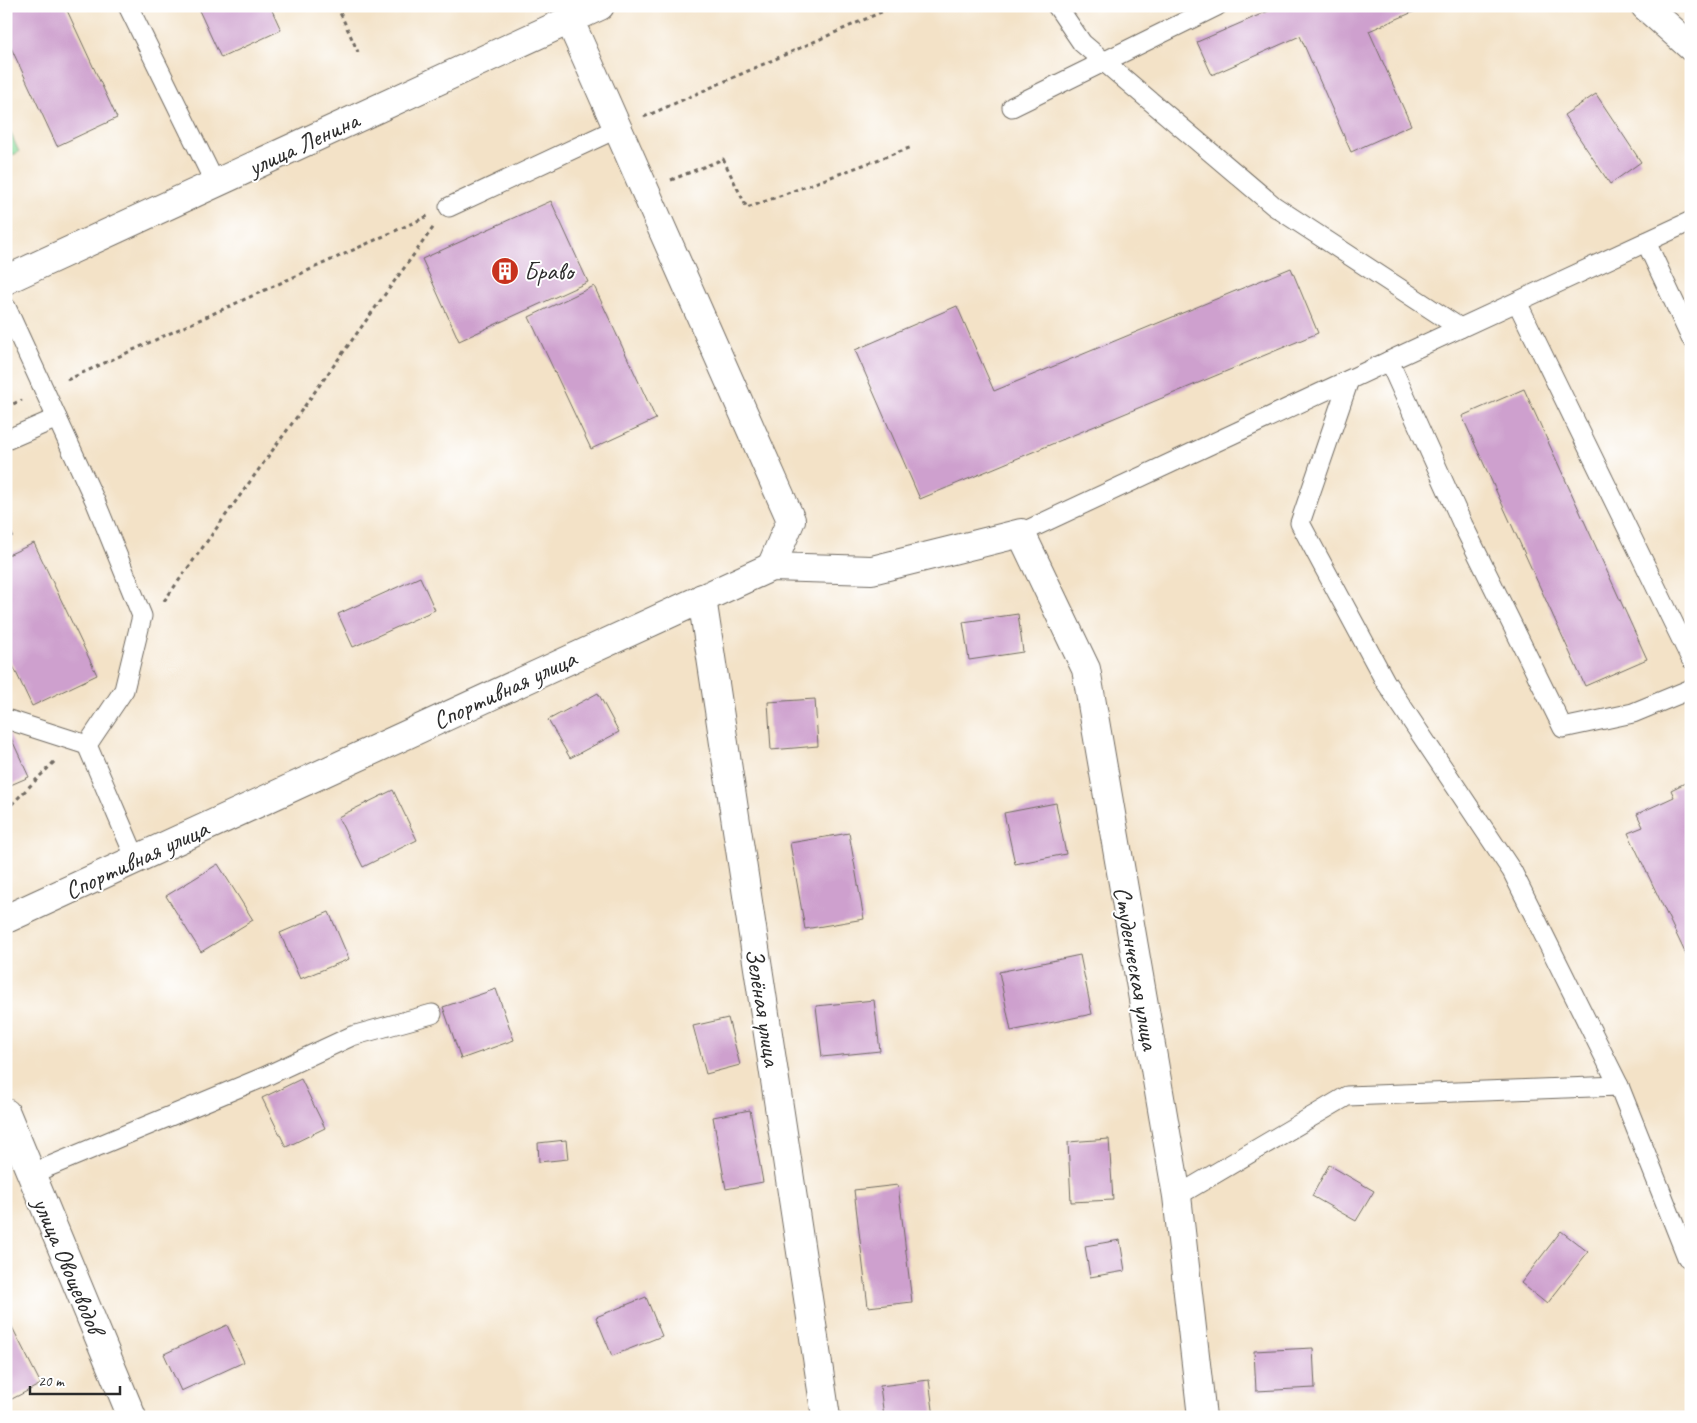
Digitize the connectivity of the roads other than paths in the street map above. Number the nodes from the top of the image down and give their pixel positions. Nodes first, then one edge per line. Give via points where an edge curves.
1 (128, 6) edge
2 (600, 6) edge
3 (1057, 6) edge
4 (1217, 6) edge
5 (1645, 6) edge
6 (570, 21) junction
7 (1691, 47) edge
8 (1103, 61) junction
9 (1012, 107) dead end
10 (618, 128) junction
11 (215, 183) junction
12 (449, 207) road end
13 (1691, 220) edge
14 (1646, 242) junction
15 (6, 280) edge
16 (1517, 302) junction
17 (6, 307) edge
18 (1460, 328) junction
19 (1691, 338) edge
20 (1390, 361) junction
21 (1349, 380) junction
22 (57, 418) junction
23 (6, 440) edge
24 (1021, 533) junction
25 (771, 567) junction
26 (702, 598) junction
27 (1691, 660) edge
28 (1691, 689) edge
29 (6, 719) edge
30 (81, 743) junction
31 (136, 859) junction
32 (6, 919) edge
33 (432, 1014) dead end
34 (1619, 1086) junction
35 (6, 1113) edge
36 (30, 1174) junction
37 (1177, 1196) junction
38 (1687, 1256) dead end
39 (132, 1417) edge
40 (826, 1417) edge
41 (1202, 1417) edge

1 - 11 lane
2 - 6 street, улица Ленина
3 - 8 lane via 1082,44
4 - 8 lane
5 - 7 street
6 - 10 street
6 - 11 street, улица Ленина
8 - 9 lane
8 - 18 lane via 1274,206
10 - 12 lane
10 - 25 street via 791,520
11 - 15 street, улица Ленина
13 - 14 lane
14 - 16 lane
14 - 19 lane
16 - 18 lane
16 - 27 lane
17 - 22 lane
18 - 20 lane
20 - 21 lane
20 - 28 lane via 1463,525 1563,728 1633,713
21 - 24 lane
21 - 34 lane via 1300,524 1385,681 1512,871
22 - 23 lane
22 - 30 lane via 142,616 124,690
24 - 25 street, Спортивная улица via 872,570
24 - 37 street, Студенческая улица via 1086,669
25 - 26 street, Спортивная улица
26 - 31 street, Спортивная улица
26 - 40 street, Зелёная улица
29 - 30 lane
30 - 31 lane
31 - 32 street, Спортивная улица
33 - 36 lane via 352,1036 264,1077
34 - 37 lane via 1347,1096
34 - 38 lane
35 - 36 street, улица Овощеводов
36 - 39 street, улица Овощеводов
37 - 41 street, Студенческая улица

